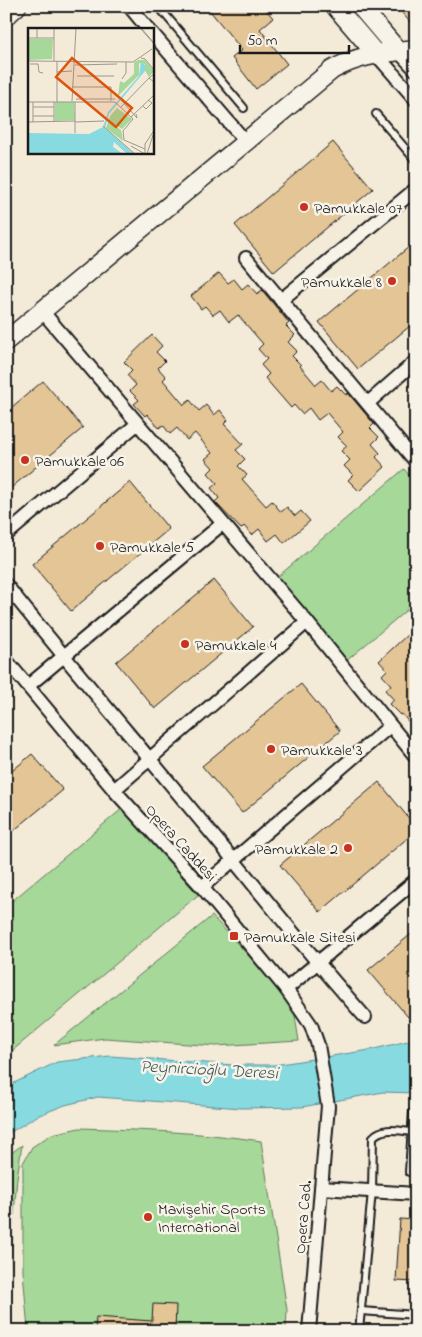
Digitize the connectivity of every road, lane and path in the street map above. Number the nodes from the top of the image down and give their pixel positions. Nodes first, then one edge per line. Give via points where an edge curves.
1 (17, 6) edge
2 (129, 6) edge
3 (158, 6) edge
4 (336, 6) edge
5 (360, 6) edge
6 (6, 16) edge
7 (147, 28) edge
8 (154, 35) edge
9 (407, 50) edge
10 (376, 54) junction
11 (416, 70) edge
12 (416, 100) edge
13 (244, 108) dead end
14 (376, 114) dead end
15 (245, 141) junction
16 (416, 161) edge
17 (416, 188) edge
18 (246, 258) dead end
19 (281, 300) junction
20 (42, 311) junction
21 (6, 341) edge
22 (416, 361) edge
23 (368, 403) junction
24 (137, 424) junction
25 (416, 462) edge
26 (222, 524) junction
27 (6, 535) edge
28 (6, 585) edge
29 (307, 622) junction
30 (63, 656) junction
31 (6, 660) edge
32 (28, 686) junction
33 (390, 726) junction
34 (416, 757) edge
35 (150, 758) junction
36 (114, 790) junction
37 (234, 860) junction
38 (416, 880) edge
39 (202, 887) junction
40 (317, 963) junction
41 (286, 989) junction
42 (365, 1017) dead end
43 (320, 1054) joint
44 (413, 1112) dead end
45 (412, 1132) junction
46 (409, 1172) dead end
47 (321, 1188) junction
48 (372, 1192) junction
49 (416, 1194) edge
50 (361, 1311) junction
51 (416, 1315) edge
52 (308, 1331) edge
53 (359, 1331) edge

1 - 6 street
2 - 7 street
3 - 13 lane
4 - 10 street
5 - 9 street
8 - 15 street
9 - 10 street
9 - 11 street
10 - 12 street
10 - 15 street via 348,61 332,70
14 - 16 lane
15 - 20 street
17 - 19 street
18 - 19 street
19 - 23 street
20 - 21 street
20 - 24 street
22 - 23 street
23 - 25 street
24 - 26 street
24 - 27 street
26 - 29 street
26 - 30 street
28 - 30 street
29 - 33 street
29 - 35 street
30 - 32 street
30 - 35 street
31 - 32 street, Opera Caddesi
32 - 36 street, Opera Caddesi
33 - 34 street
33 - 37 street
35 - 36 street
35 - 37 street
36 - 39 street, Opera Caddesi
37 - 39 street
37 - 40 street
38 - 40 street
39 - 41 street, Opera Caddesi
40 - 41 street
40 - 42 street
41 - 43 street, Opera Caddesi via 311,1025
43 - 47 street, Opera Cad. via 328,1106
44 - 45 lane
45 - 46 lane
45 - 48 lane via 386,1130 374,1137
47 - 48 street
47 - 52 street, Opera Cad.
48 - 49 street
48 - 50 lane
50 - 51 lane
50 - 53 lane

